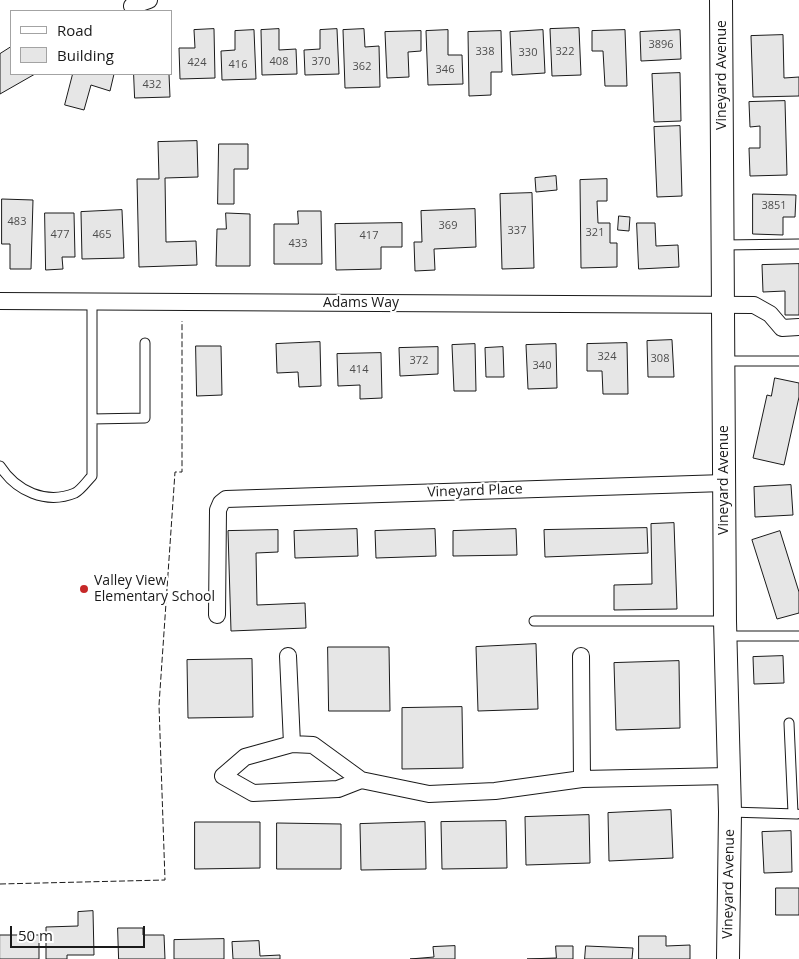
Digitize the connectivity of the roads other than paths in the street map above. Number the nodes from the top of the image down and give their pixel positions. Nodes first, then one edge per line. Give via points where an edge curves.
1 (149, 0) edge
2 (721, 0) edge
3 (132, 6) dead end
4 (799, 244) edge
5 (722, 245) junction
6 (0, 301) edge
7 (92, 301) junction
8 (722, 306) junction
9 (799, 327) edge
10 (145, 343) dead end
11 (723, 361) junction
12 (799, 361) edge
13 (92, 419) junction
14 (1, 471) edge
15 (724, 483) junction
16 (216, 615) dead end
17 (534, 621) dead end
18 (725, 628) junction
19 (799, 636) edge
20 (288, 656) dead end
21 (581, 656) dead end
22 (789, 723) dead end
23 (292, 744) junction
24 (729, 776) junction
25 (582, 779) junction
26 (361, 780) junction
27 (730, 812) junction
28 (796, 814) edge
29 (728, 959) edge

1 - 3 street
2 - 5 street, Vineyard Avenue
4 - 5 lane
5 - 8 street, Vineyard Avenue
6 - 7 street, Adams Way
7 - 8 street, Adams Way
7 - 13 lane
8 - 9 street, Adams Way via 754,305 770,314 782,328
8 - 11 street, Vineyard Avenue
10 - 13 lane via 145,418
11 - 12 lane
11 - 15 street, Vineyard Avenue
13 - 14 lane via 92,476 76,492 52,498 26,491
15 - 16 street, Vineyard Place via 226,499 218,510
15 - 18 street, Vineyard Avenue
17 - 18 lane
18 - 19 lane
18 - 24 street, Vineyard Avenue
20 - 23 street
21 - 25 street
22 - 28 lane
23 - 26 street via 313,745
23 - 26 street via 245,757 223,776 253,793 338,789
24 - 25 street
24 - 27 street, Vineyard Avenue
25 - 26 street via 495,791 429,794
27 - 28 lane
27 - 29 street, Vineyard Avenue

